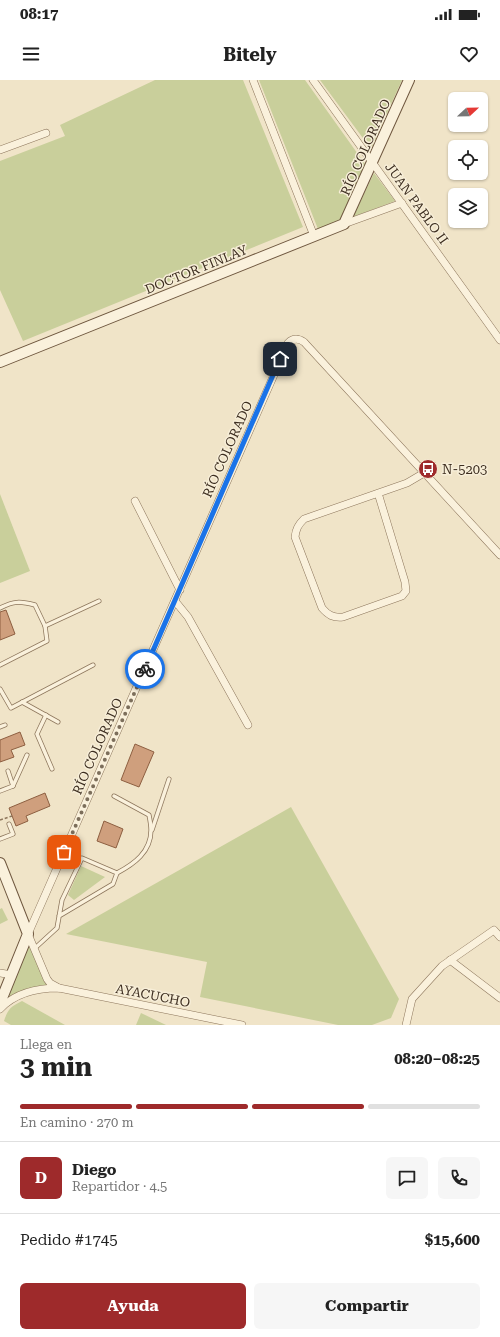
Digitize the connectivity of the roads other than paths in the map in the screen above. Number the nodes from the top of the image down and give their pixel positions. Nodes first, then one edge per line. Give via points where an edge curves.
1 (253, 80) edge
2 (313, 80) edge
3 (409, 80) edge
4 (46, 133) dead end
5 (0, 150) edge
6 (372, 162) junction
7 (402, 203) junction
8 (344, 224) junction
9 (314, 236) junction
10 (500, 340) edge
11 (0, 362) edge
12 (424, 473) junction
13 (378, 493) junction
14 (135, 501) dead end
15 (500, 555) edge
16 (180, 590) junction
17 (175, 600) junction
18 (99, 601) dead end
19 (0, 608) edge
20 (45, 626) junction
21 (0, 665) edge
22 (93, 665) dead end
23 (0, 689) edge
24 (22, 702) junction
25 (46, 715) junction
26 (58, 722) dead end
27 (5, 725) dead end
28 (248, 725) dead end
29 (0, 727) edge
30 (27, 755) dead end
31 (52, 769) dead end
32 (8, 771) dead end
33 (169, 779) dead end
34 (13, 786) junction
35 (0, 791) edge
36 (114, 796) dead end
37 (9, 824) dead end
38 (151, 831) junction
39 (0, 839) edge
40 (0, 863) edge
41 (117, 873) junction
42 (59, 916) junction
43 (28, 934) junction
44 (500, 937) edge
45 (34, 949) junction
46 (450, 960) junction
47 (0, 972) edge
48 (12, 975) junction
49 (59, 988) junction
50 (500, 998) edge
51 (0, 1003) edge
52 (0, 1009) edge
53 (242, 1025) edge
54 (405, 1025) edge
55 (413, 1025) edge

1 - 9 street
2 - 6 street, JUAN PABLO II
3 - 6 street, RÍO COLORADO
4 - 5 street
6 - 7 street, JUAN PABLO II
6 - 8 street, RÍO COLORADO
7 - 8 street, DOCTOR FINLAY
7 - 10 street, JUAN PABLO II
8 - 9 street, DOCTOR FINLAY
9 - 11 street, DOCTOR FINLAY
12 - 13 street via 408,483
12 - 15 street
12 - 16 street, RÍO COLORADO via 304,342 300,339 290,341
13 - 13 street via 304,519 296,531 295,537 322,608 328,615 343,617 402,596 406,591
14 - 16 street
16 - 17 street, RÍO COLORADO
17 - 28 street via 188,617
17 - 43 street, RÍO COLORADO
18 - 20 lane
19 - 20 lane via 11,602 35,605
20 - 21 lane via 47,641
22 - 24 lane
23 - 24 lane via 11,708
24 - 25 lane
25 - 26 lane
25 - 31 lane via 37,734
27 - 29 lane
30 - 34 lane
32 - 34 lane
33 - 38 lane
34 - 35 lane
36 - 38 lane via 149,814
37 - 39 lane via 13,834
38 - 41 lane via 146,851 128,868
40 - 43 street
41 - 42 lane via 113,884
41 - 42 lane via 82,858 62,900
42 - 45 lane via 57,928
43 - 45 street
43 - 48 street, RÍO COLORADO
44 - 46 street via 494,930
45 - 49 street via 47,979
46 - 50 street
46 - 54 street via 412,999
47 - 48 street
48 - 51 street, RÍO COLORADO
49 - 52 street, AYACUCHO via 28,992 14,998
49 - 53 street, AYACUCHO
54 - 55 street

